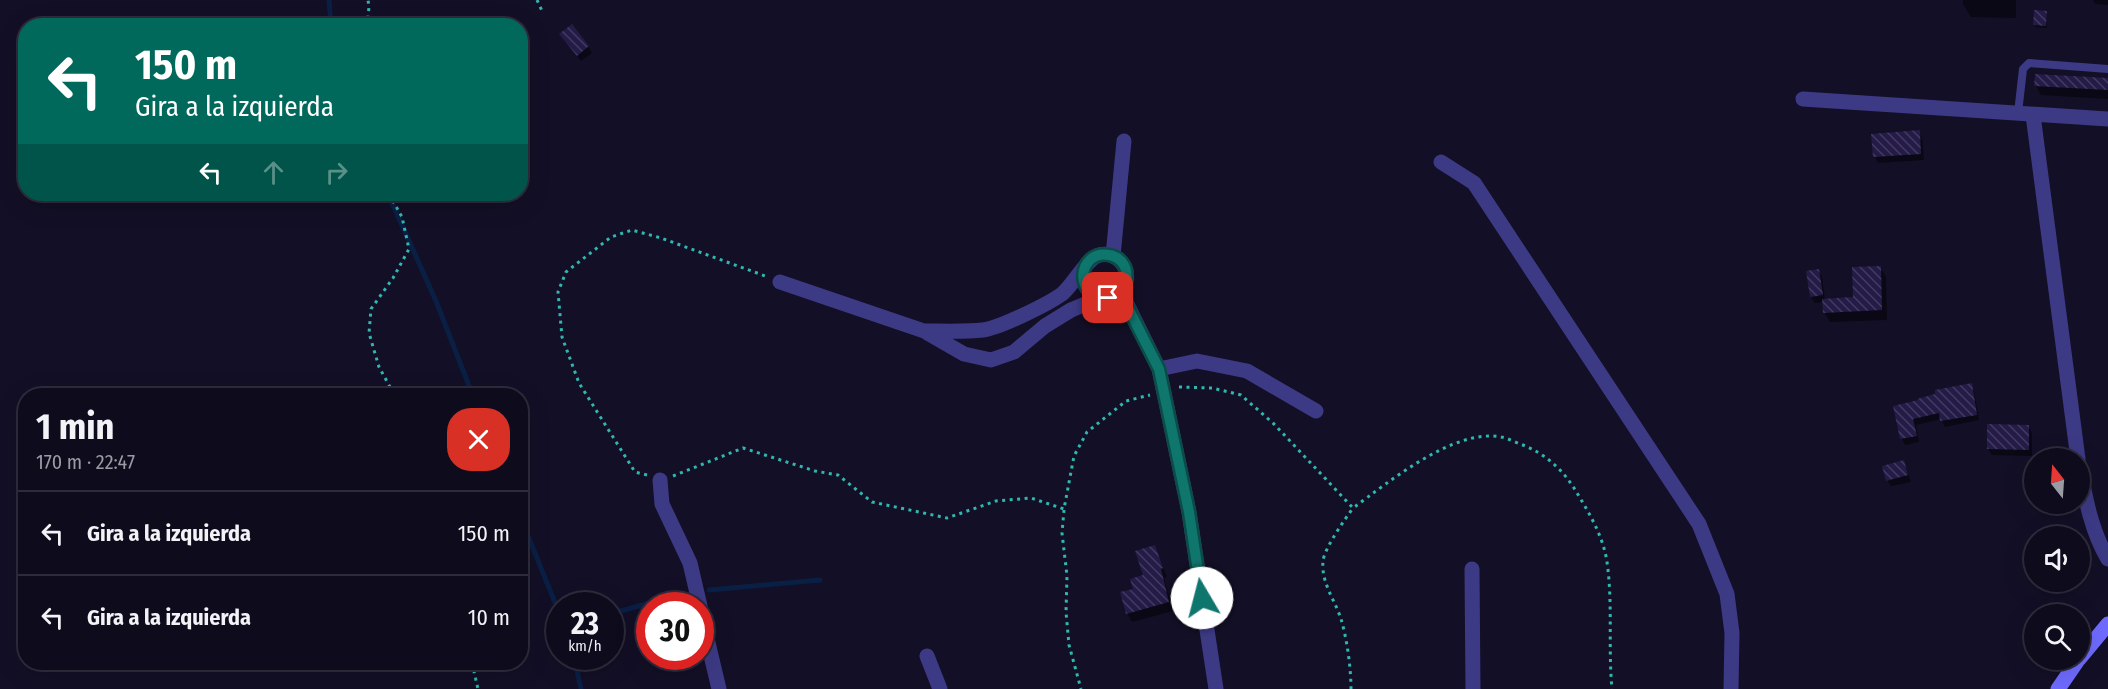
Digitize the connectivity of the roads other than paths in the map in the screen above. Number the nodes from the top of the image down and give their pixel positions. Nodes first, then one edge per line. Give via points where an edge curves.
1 (2108, 69) edge
2 (1803, 99) dead end
3 (2025, 114) junction
4 (2108, 119) edge
5 (1124, 141) dead end
6 (1441, 162) dead end
7 (1113, 256) junction
8 (1083, 271) junction
9 (780, 282) road end
10 (1120, 292) junction
11 (1100, 298) junction
12 (924, 331) junction
13 (1159, 369) junction
14 (1316, 411) dead end
15 (2076, 448) edge
16 (660, 480) road end
17 (2090, 513) edge
18 (2108, 559) edge
19 (1472, 569) dead end
20 (696, 592) edge
21 (2108, 624) edge
22 (2090, 645) edge
23 (927, 656) dead end
24 (714, 668) edge
25 (2071, 670) edge
26 (719, 689) edge
27 (940, 689) edge
28 (1216, 689) edge
29 (1473, 689) edge
30 (1731, 689) edge
31 (2058, 689) edge

1 - 3 lane via 2029,63 2023,69
2 - 3 street
3 - 4 street
3 - 15 street
5 - 7 street
6 - 30 street via 1474,183 1699,524 1727,594 1732,633
7 - 8 street via 1098,255
7 - 10 street via 1126,272 1125,286
8 - 11 street via 1084,285
8 - 12 street via 1062,294 986,330
9 - 12 street
10 - 11 street
10 - 13 street
11 - 12 street via 1045,326 1014,352 991,360 964,354
13 - 14 street via 1197,361 1248,371
13 - 28 street via 1189,512
16 - 20 street via 662,504 690,563
17 - 18 street
19 - 29 street
21 - 22 main road
23 - 27 street
24 - 26 street
25 - 31 main road

